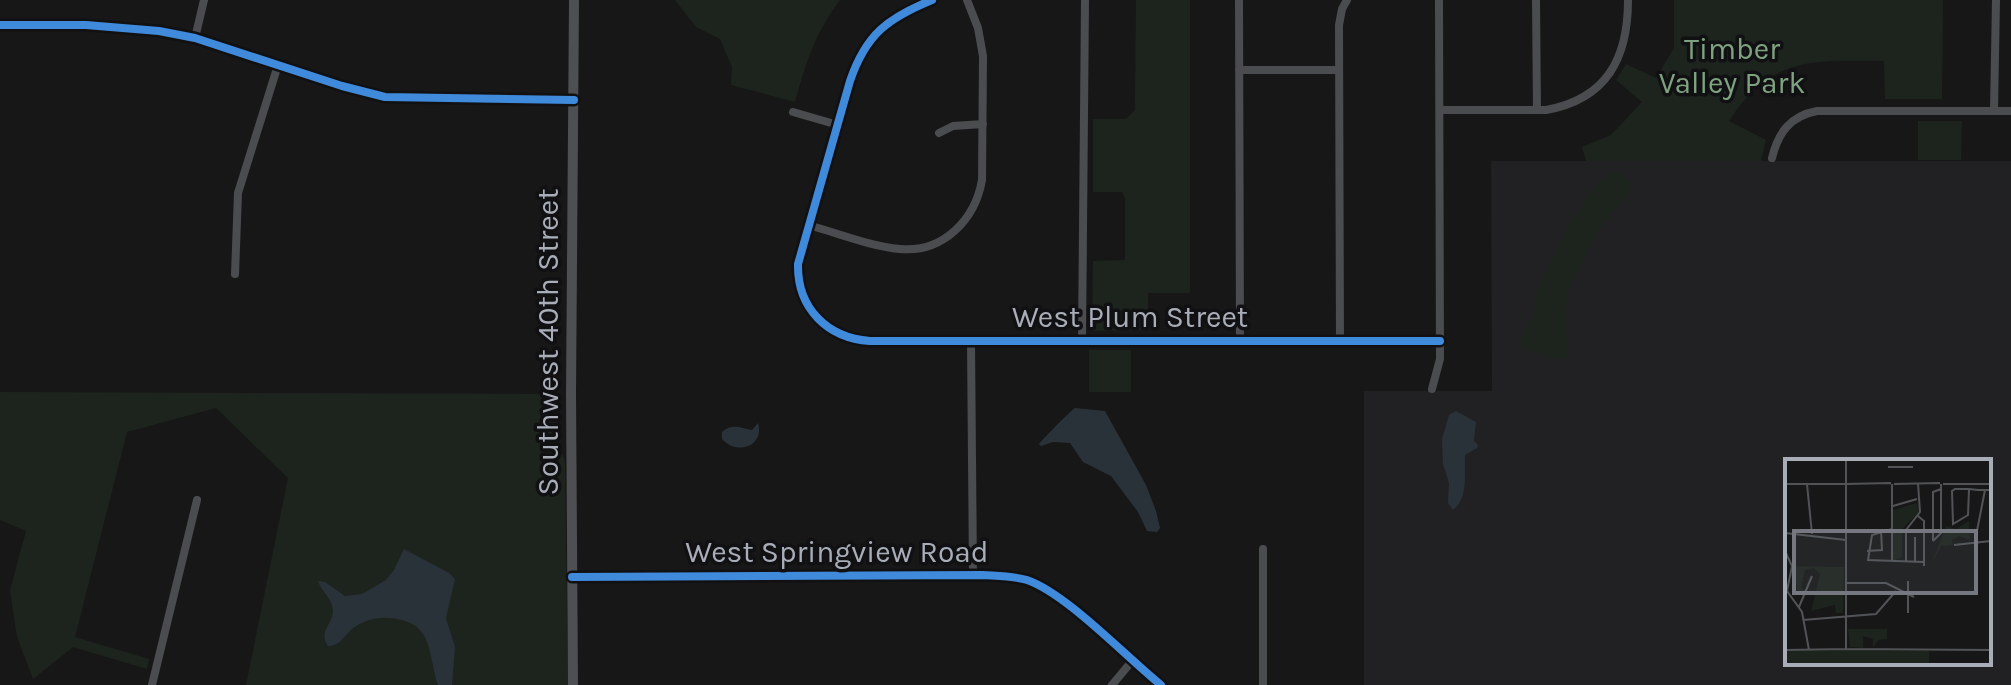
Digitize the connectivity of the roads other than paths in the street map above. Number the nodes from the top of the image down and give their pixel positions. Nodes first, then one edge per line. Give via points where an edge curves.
1 (204, 0) edge
2 (574, 0) edge
3 (932, 0) edge
4 (967, 0) edge
5 (1085, 0) edge
6 (1239, 0) edge
7 (1347, 0) edge
8 (1439, 0) edge
9 (1536, 0) edge
10 (1628, 0) edge
11 (1996, 0) edge
12 (0, 25) edge
13 (195, 38) junction
14 (278, 65) junction
15 (1239, 70) junction
16 (1339, 70) junction
17 (574, 100) junction
18 (1440, 110) junction
19 (1537, 110) junction
20 (1994, 111) junction
21 (2011, 111) edge
22 (793, 112) dead end
23 (983, 124) junction
24 (838, 125) junction
25 (939, 133) dead end
26 (1772, 158) dead end
27 (808, 225) junction
28 (235, 274) dead end
29 (971, 341) junction
30 (1082, 341) junction
31 (1240, 341) junction
32 (1340, 341) junction
33 (1440, 341) junction
34 (1432, 389) dead end
35 (197, 500) dead end
36 (1263, 549) dead end
37 (973, 575) junction
38 (572, 577) junction
39 (1132, 661) junction
40 (152, 685) edge
41 (573, 685) edge
42 (1112, 685) edge
43 (1161, 685) edge
44 (1263, 685) edge

1 - 13 street
2 - 17 main road, Southwest 40th Street
3 - 24 street via 877,31 860,54
4 - 23 street via 982,46
5 - 30 street
6 - 15 street
7 - 16 street via 1340,18
8 - 18 street
9 - 19 street
10 - 19 street via 1623,48 1603,81 1572,103
11 - 20 street
12 - 13 street via 133,28
13 - 14 street
14 - 17 street via 385,97
14 - 28 street via 238,193
15 - 16 street
15 - 31 street
16 - 32 street
17 - 38 main road, Southwest 40th Street
18 - 19 street
18 - 33 street
20 - 21 street
20 - 26 street via 1817,111 1785,128
22 - 24 street
23 - 25 street via 953,126
23 - 27 street via 981,189 973,210 960,227 930,246 888,247
24 - 27 street
27 - 29 street, West Plum Street via 799,283 806,303 823,324 859,340
29 - 30 street, West Plum Street
29 - 37 street
30 - 31 street, West Plum Street
31 - 32 street, West Plum Street
32 - 33 street, West Plum Street
33 - 34 street
35 - 40 street
36 - 44 street
37 - 38 street, West Springview Road
37 - 39 street, West Springview Road via 1014,577 1046,590
38 - 41 main road, Southwest 40th Street
39 - 42 street
39 - 43 street, West Springview Road

